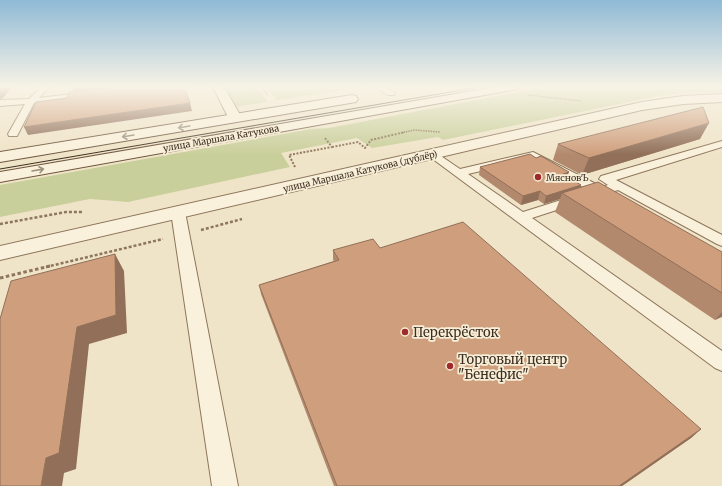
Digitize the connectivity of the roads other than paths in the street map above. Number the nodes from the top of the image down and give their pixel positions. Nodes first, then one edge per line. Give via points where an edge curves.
1 (26, 110) edge
2 (231, 110) edge
3 (280, 110) edge
4 (380, 110) edge
5 (626, 110) edge
6 (235, 118) junction
7 (13, 134) dead end
8 (722, 144) edge
9 (431, 154) junction
10 (0, 157) edge
11 (458, 173) junction
12 (0, 177) edge
13 (619, 186) junction
14 (601, 192) junction
15 (178, 212) junction
16 (521, 217) junction
17 (722, 241) edge
18 (0, 253) edge
19 (722, 362) edge
20 (225, 486) edge

1 - 7 lane
2 - 6 main road
3 - 6 main road, улица Маршала Катукова
12 -> 4 main road, улица Маршала Катукова
5 - 9 main road, улица Маршала Катукова (дублёр)
6 -> 10 main road, улица Маршала Катукова
8 - 13 lane via 606,179
9 - 11 lane
9 - 15 main road, улица Маршала Катукова (дублёр)
11 - 14 lane via 533,155
11 - 16 lane
13 - 14 lane
13 - 17 lane
14 - 16 lane
15 - 18 main road, улица Маршала Катукова (дублёр)
15 - 20 lane
16 - 19 lane

